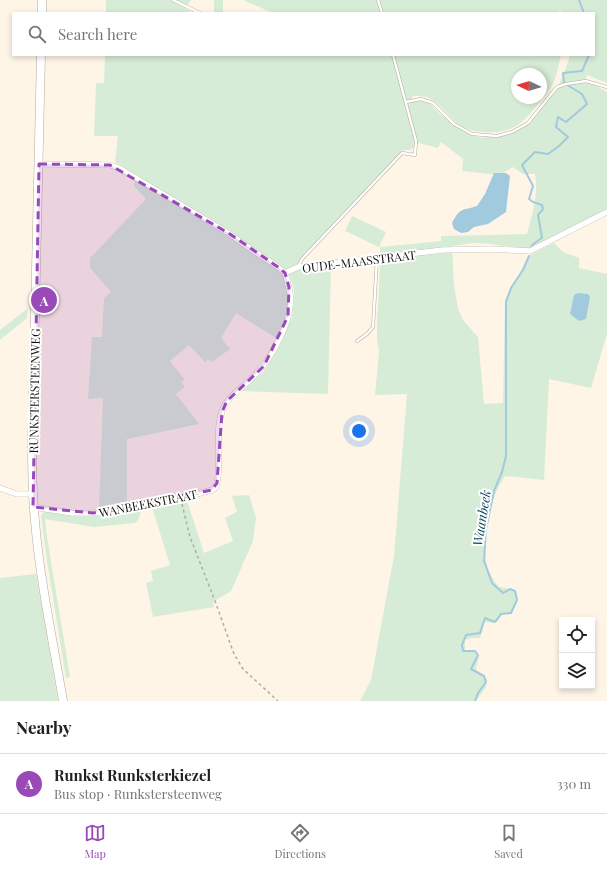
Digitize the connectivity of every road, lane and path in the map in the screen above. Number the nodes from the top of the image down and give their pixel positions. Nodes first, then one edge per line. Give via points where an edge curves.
1 (42, 0) edge
2 (173, 0) edge
3 (378, 0) edge
4 (42, 12) edge
5 (198, 12) edge
6 (382, 12) edge
7 (41, 56) edge
8 (393, 56) edge
9 (607, 87) edge
10 (406, 102) junction
11 (39, 164) junction
12 (607, 212) edge
13 (377, 257) junction
14 (298, 268) junction
15 (285, 273) junction
16 (357, 341) dead end
17 (0, 488) edge
18 (33, 494) junction
19 (182, 498) junction
20 (34, 507) junction
21 (63, 701) edge
22 (278, 701) edge

1 - 4 street
2 - 5 lane
3 - 6 lane
7 - 11 street, RUNKSTERSTEENWEG
8 - 10 lane
9 - 10 lane via 586,81 557,87 528,123 512,132 497,136 472,134 454,124 433,103 421,99
10 - 14 lane via 416,141 414,155 402,153 302,259
11 - 15 street, OUDE-MAASSTRAAT via 110,165 119,168 230,234
11 - 18 street, RUNKSTERSTEENWEG
12 - 13 street, OUDE-MAASSTRAAT via 530,251 443,250
13 - 14 street, OUDE-MAASSTRAAT
13 - 16 lane via 373,327
14 - 15 street, OUDE-MAASSTRAAT
15 - 19 street, WANBEEKSTRAAT via 291,305 273,351 264,366 227,401 222,412 216,487
17 - 18 street via 17,494
18 - 20 street, RUNKSTERSTEENWEG
19 - 20 street, WANBEEKSTRAAT via 93,513 72,513
19 - 22 path via 190,537 234,654 243,669
20 - 21 street, RUNKSTERSTEENWEG via 43,586

